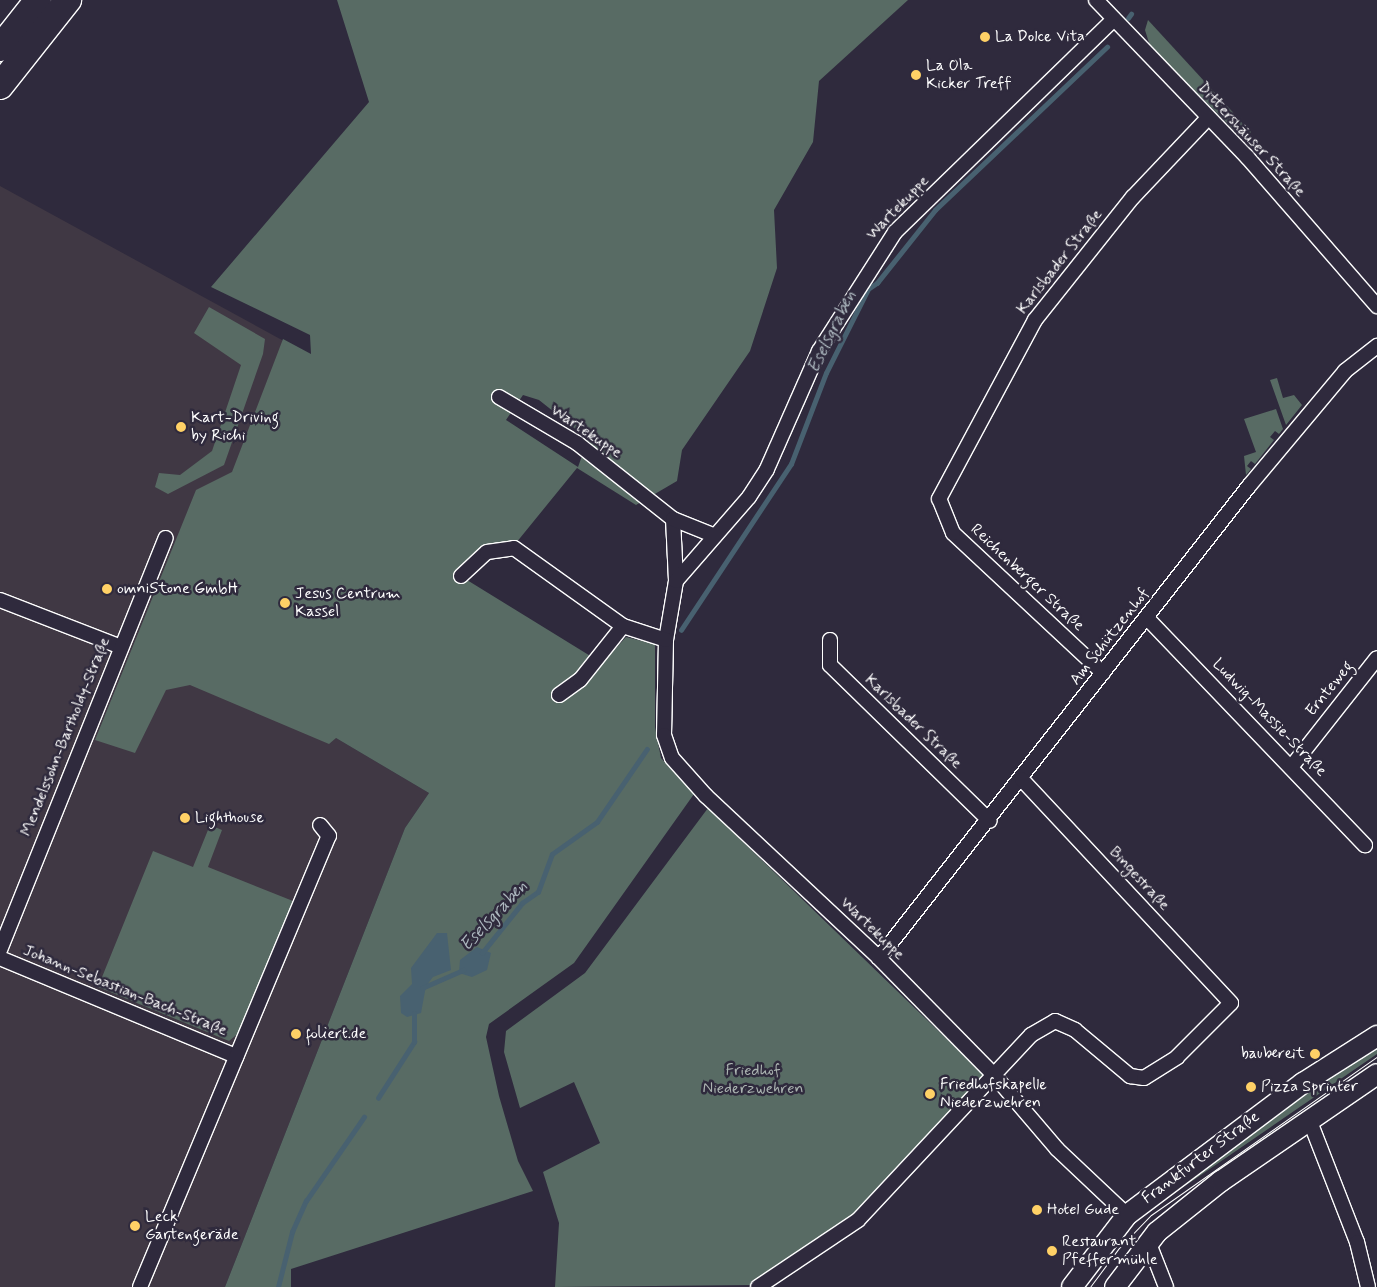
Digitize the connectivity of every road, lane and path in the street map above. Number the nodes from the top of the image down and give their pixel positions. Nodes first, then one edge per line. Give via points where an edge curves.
1 (38, 0) edge
2 (68, 0) edge
3 (1096, 0) edge
4 (1114, 19) junction
5 (0, 48) edge
6 (0, 86) edge
7 (1208, 118) junction
8 (1377, 306) edge
9 (1377, 346) edge
10 (499, 397) dead end
11 (939, 498) joint
12 (673, 519) junction
13 (715, 536) junction
14 (166, 538) dead end
15 (461, 576) dead end
16 (676, 581) junction
17 (0, 600) edge
18 (1147, 618) junction
19 (623, 626) junction
20 (666, 640) junction
21 (830, 640) dead end
22 (121, 647) junction
23 (1377, 658) edge
24 (1103, 674) junction
25 (559, 695) dead end
26 (1292, 766) junction
27 (1022, 780) junction
28 (990, 821) junction
29 (320, 825) dead end
30 (1365, 844) dead end
31 (0, 950) edge
32 (0, 958) edge
33 (879, 958) junction
34 (1377, 1036) edge
35 (236, 1056) junction
36 (993, 1074) junction
37 (1377, 1074) edge
38 (1309, 1118) junction
39 (1127, 1215) junction
40 (1148, 1241) junction
41 (140, 1287) edge
42 (758, 1287) edge
43 (1072, 1287) edge
44 (1115, 1287) edge
45 (1166, 1287) edge
46 (1368, 1287) edge

1 - 5 highway
2 - 6 highway
3 - 4 street, Dittershäuser Straße
4 - 7 street, Dittershäuser Straße
4 - 13 street, Wartekuppe via 884,245 819,351 767,469
7 - 8 street, Dittershäuser Straße
7 - 11 street, Karlsbader Straße via 1133,196 1035,320
9 - 18 street, Am Schützenhof via 1345,371 1310,410
10 - 12 street, Wartekuppe via 577,443
11 - 24 street, Reichenberger Straße via 954,533
12 - 13 street, Wartekuppe
12 - 16 street, Wartekuppe
13 - 16 street, Wartekuppe
14 - 22 street, Mendelssohn-Bartholdy-Straße
15 - 19 street via 487,552 514,548
16 - 20 street, Wartekuppe
17 - 22 street
18 - 24 street, Am Schützenhof
18 - 26 street, Ludwig-Massie-Straße
19 - 20 street
19 - 25 street via 580,680
20 - 33 street, Wartekuppe via 664,735 672,758 706,796
21 - 28 street, Karlsbader Straße via 830,665
22 - 31 street, Mendelssohn-Bartholdy-Straße
23 - 26 street, Ernteweg
24 - 27 street, Am Schützenhof
26 - 30 street, Ludwig-Massie-Straße
27 - 28 street, Am Schützenhof
27 - 36 street, Bingestraße via 1231,1003 1177,1057 1144,1078 1130,1076 1075,1030 1056,1021 1031,1035
28 - 33 street, Am Schützenhof
29 - 35 street, Johann-Sebastian-Bach-Straße via 329,836
32 - 35 street, Johann-Sebastian-Bach-Straße
33 - 36 street, Wartekuppe
34 - 39 main road, Frankfurter Straße via 1303,1083
35 - 41 street, Johann-Sebastian-Bach-Straße
36 - 39 street, Wartekuppe via 1057,1149
36 - 42 street via 858,1220
37 - 38 main road, Frankfurter Straße
38 - 40 main road, Frankfurter Straße via 1220,1180
38 - 46 street via 1357,1242
39 - 40 main road
39 - 43 main road, Frankfurter Straße
40 - 44 main road, Frankfurter Straße
40 - 45 street

